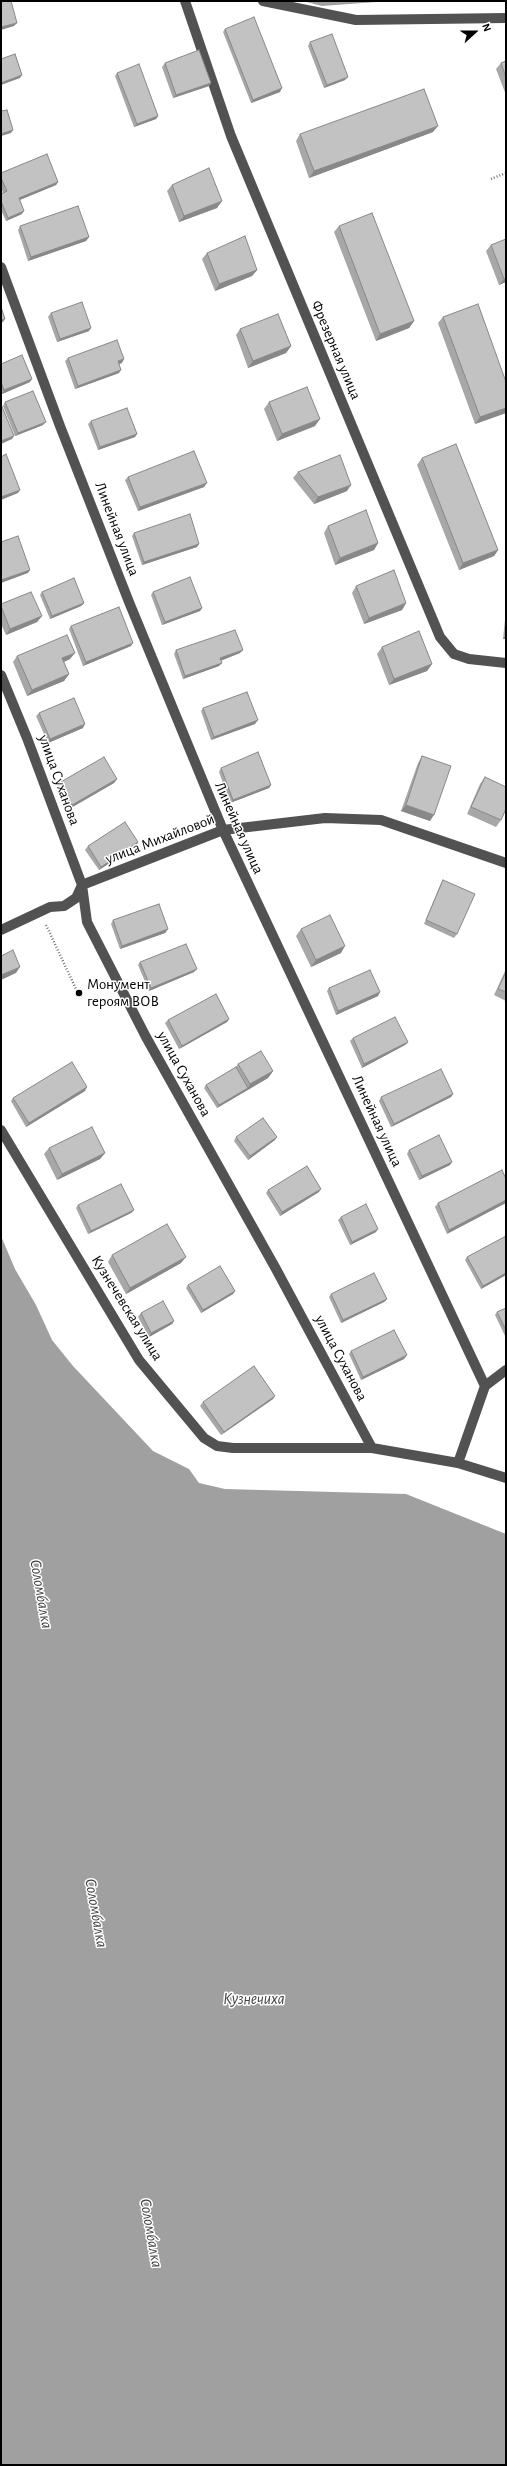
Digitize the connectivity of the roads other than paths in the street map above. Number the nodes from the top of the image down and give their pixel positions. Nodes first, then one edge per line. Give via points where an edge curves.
1 (185, 1) edge
2 (263, 1) edge
3 (506, 18) edge
4 (1, 267) edge
5 (506, 662) edge
6 (1, 675) edge
7 (223, 830) junction
8 (506, 863) edge
9 (82, 885) junction
10 (1, 930) edge
11 (1, 1130) edge
12 (506, 1370) edge
13 (485, 1386) junction
14 (372, 1448) junction
15 (458, 1463) junction
16 (506, 1478) edge

1 - 5 street, Фрезерная улица via 231,136 440,637 454,654 468,659
2 - 3 street via 356,20
4 - 7 street, Линейная улица via 167,699
6 - 9 street, улица Суханова via 28,738
7 - 8 street, улица Михайловой via 325,818 381,820
7 - 9 street, улица Михайловой
7 - 13 street, Линейная улица
9 - 10 street via 76,898 64,906 50,907
9 - 14 street, улица Суханова via 87,922 142,1030 276,1269
11 - 14 street, Кузнечевская улица via 139,1360 204,1438 217,1446 233,1448
12 - 13 street
13 - 15 street
14 - 15 street, Кузнечевская улица
15 - 16 street, Кузнечевская улица

